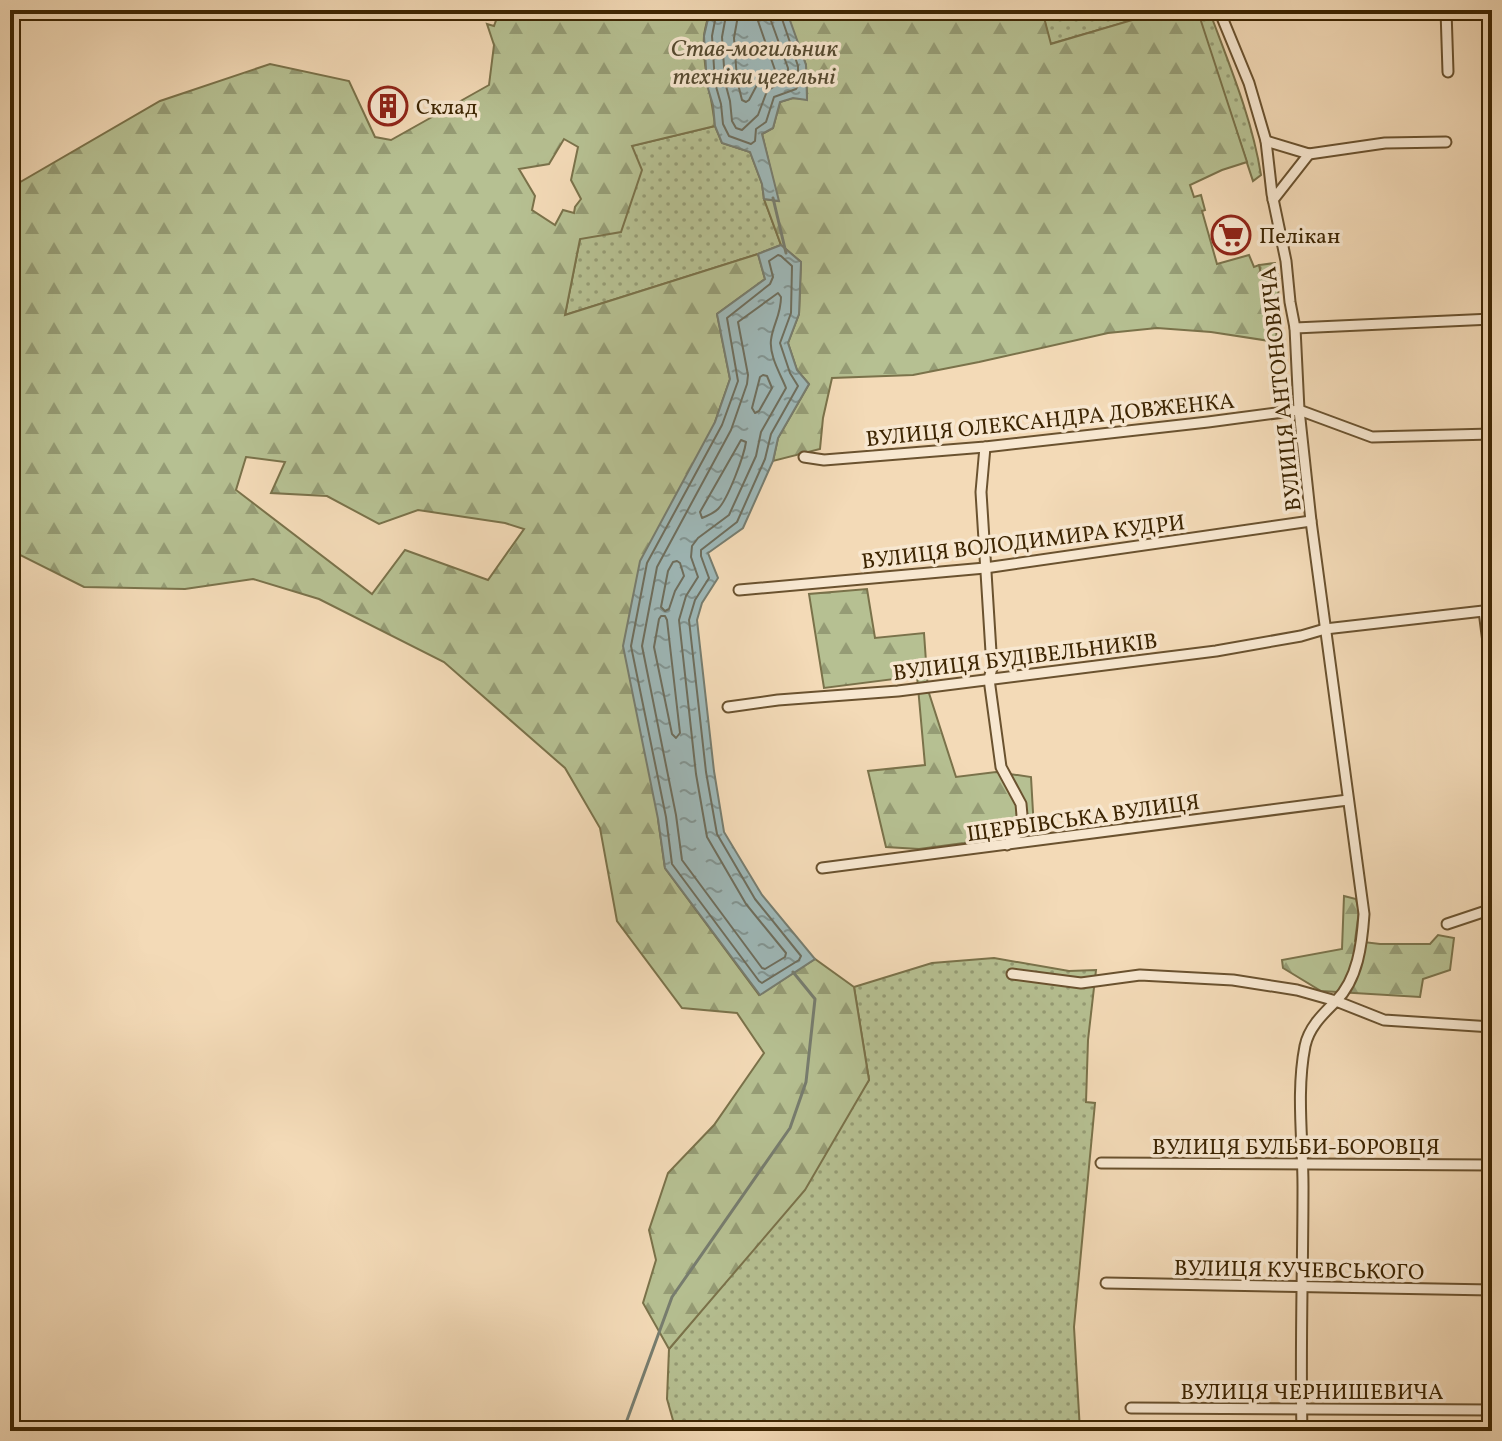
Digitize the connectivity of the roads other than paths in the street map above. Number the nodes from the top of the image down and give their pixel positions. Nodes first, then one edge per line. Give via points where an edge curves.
1 (1219, 10) edge
2 (1446, 10) edge
3 (1448, 72) dead end
4 (1266, 141) junction
5 (1446, 142) dead end
6 (1309, 154) junction
7 (1273, 200) junction
8 (1492, 319) edge
9 (1295, 328) junction
10 (1299, 410) junction
11 (1492, 434) edge
12 (985, 447) junction
13 (804, 457) dead end
14 (1311, 521) junction
15 (985, 568) junction
16 (739, 590) dead end
17 (1488, 611) edge
18 (1325, 629) junction
19 (1492, 674) edge
20 (989, 679) junction
21 (728, 707) dead end
22 (1348, 800) junction
23 (1007, 845) junction
24 (822, 868) dead end
25 (1492, 909) edge
26 (1447, 924) dead end
27 (1012, 974) dead end
28 (1336, 1001) junction
29 (1492, 1027) edge
30 (1101, 1163) dead end
31 (1303, 1163) junction
32 (1492, 1165) edge
33 (1106, 1283) dead end
34 (1303, 1287) junction
35 (1492, 1290) edge
36 (1131, 1408) dead end
37 (1301, 1408) junction
38 (1492, 1410) edge
39 (1302, 1431) edge

1 - 4 street, ВУЛИЦЯ АНТОНОВИЧА
2 - 3 street
4 - 6 street
4 - 7 street, ВУЛИЦЯ АНТОНОВИЧА
5 - 6 street via 1385,143
6 - 7 street
7 - 9 street, ВУЛИЦЯ АНТОНОВИЧА
8 - 9 street
9 - 10 street, ВУЛИЦЯ АНТОНОВИЧА
10 - 11 street via 1372,437
10 - 12 street, ВУЛИЦЯ ОЛЕКСАНДРА ДОВЖЕНКА
10 - 14 street, ВУЛИЦЯ АНТОНОВИЧА
12 - 13 street, ВУЛИЦЯ ОЛЕКСАНДРА ДОВЖЕНКА via 824,460
12 - 15 street
14 - 15 street, ВУЛИЦЯ ВОЛОДИМИРА КУДРИ
14 - 18 street, ВУЛИЦЯ АНТОНОВИЧА
15 - 16 street, ВУЛИЦЯ ВОЛОДИМИРА КУДРИ
15 - 20 street
17 - 18 street, ВУЛИЦЯ БУДІВЕЛЬНИКІВ
17 - 19 street
18 - 20 street, ВУЛИЦЯ БУДІВЕЛЬНИКІВ via 1216,651
18 - 22 street, ВУЛИЦЯ АНТОНОВИЧА
20 - 21 street, ВУЛИЦЯ БУДІВЕЛЬНИКІВ
20 - 23 street via 1001,767 1021,804 1023,827
22 - 23 street, ЩЕРБІВСЬКА ВУЛИЦЯ
22 - 28 street, ВУЛИЦЯ АНТОНОВИЧА via 1364,914 1356,964
23 - 24 street, ЩЕРБІВСЬКА ВУЛИЦЯ
25 - 26 street
27 - 28 street via 1081,983 1140,975 1233,980
28 - 29 street via 1384,1020
28 - 31 street, ВУЛИЦЯ АНТОНОВИЧА via 1305,1046 1300,1089
30 - 31 street, ВУЛИЦЯ БУЛЬБИ-БОРОВЦЯ
31 - 32 street, ВУЛИЦЯ БУЛЬБИ-БОРОВЦЯ
31 - 34 street, ВУЛИЦЯ АНТОНОВИЧА
33 - 34 street, ВУЛИЦЯ КУЧЕВСЬКОГО
34 - 35 street, ВУЛИЦЯ КУЧЕВСЬКОГО
34 - 37 street, ВУЛИЦЯ АНТОНОВИЧА
36 - 37 street, ВУЛИЦЯ ЧЕРНИШЕВИЧА
37 - 38 street, ВУЛИЦЯ ЧЕРНИШЕВИЧА
37 - 39 street, ВУЛИЦЯ АНТОНОВИЧА

